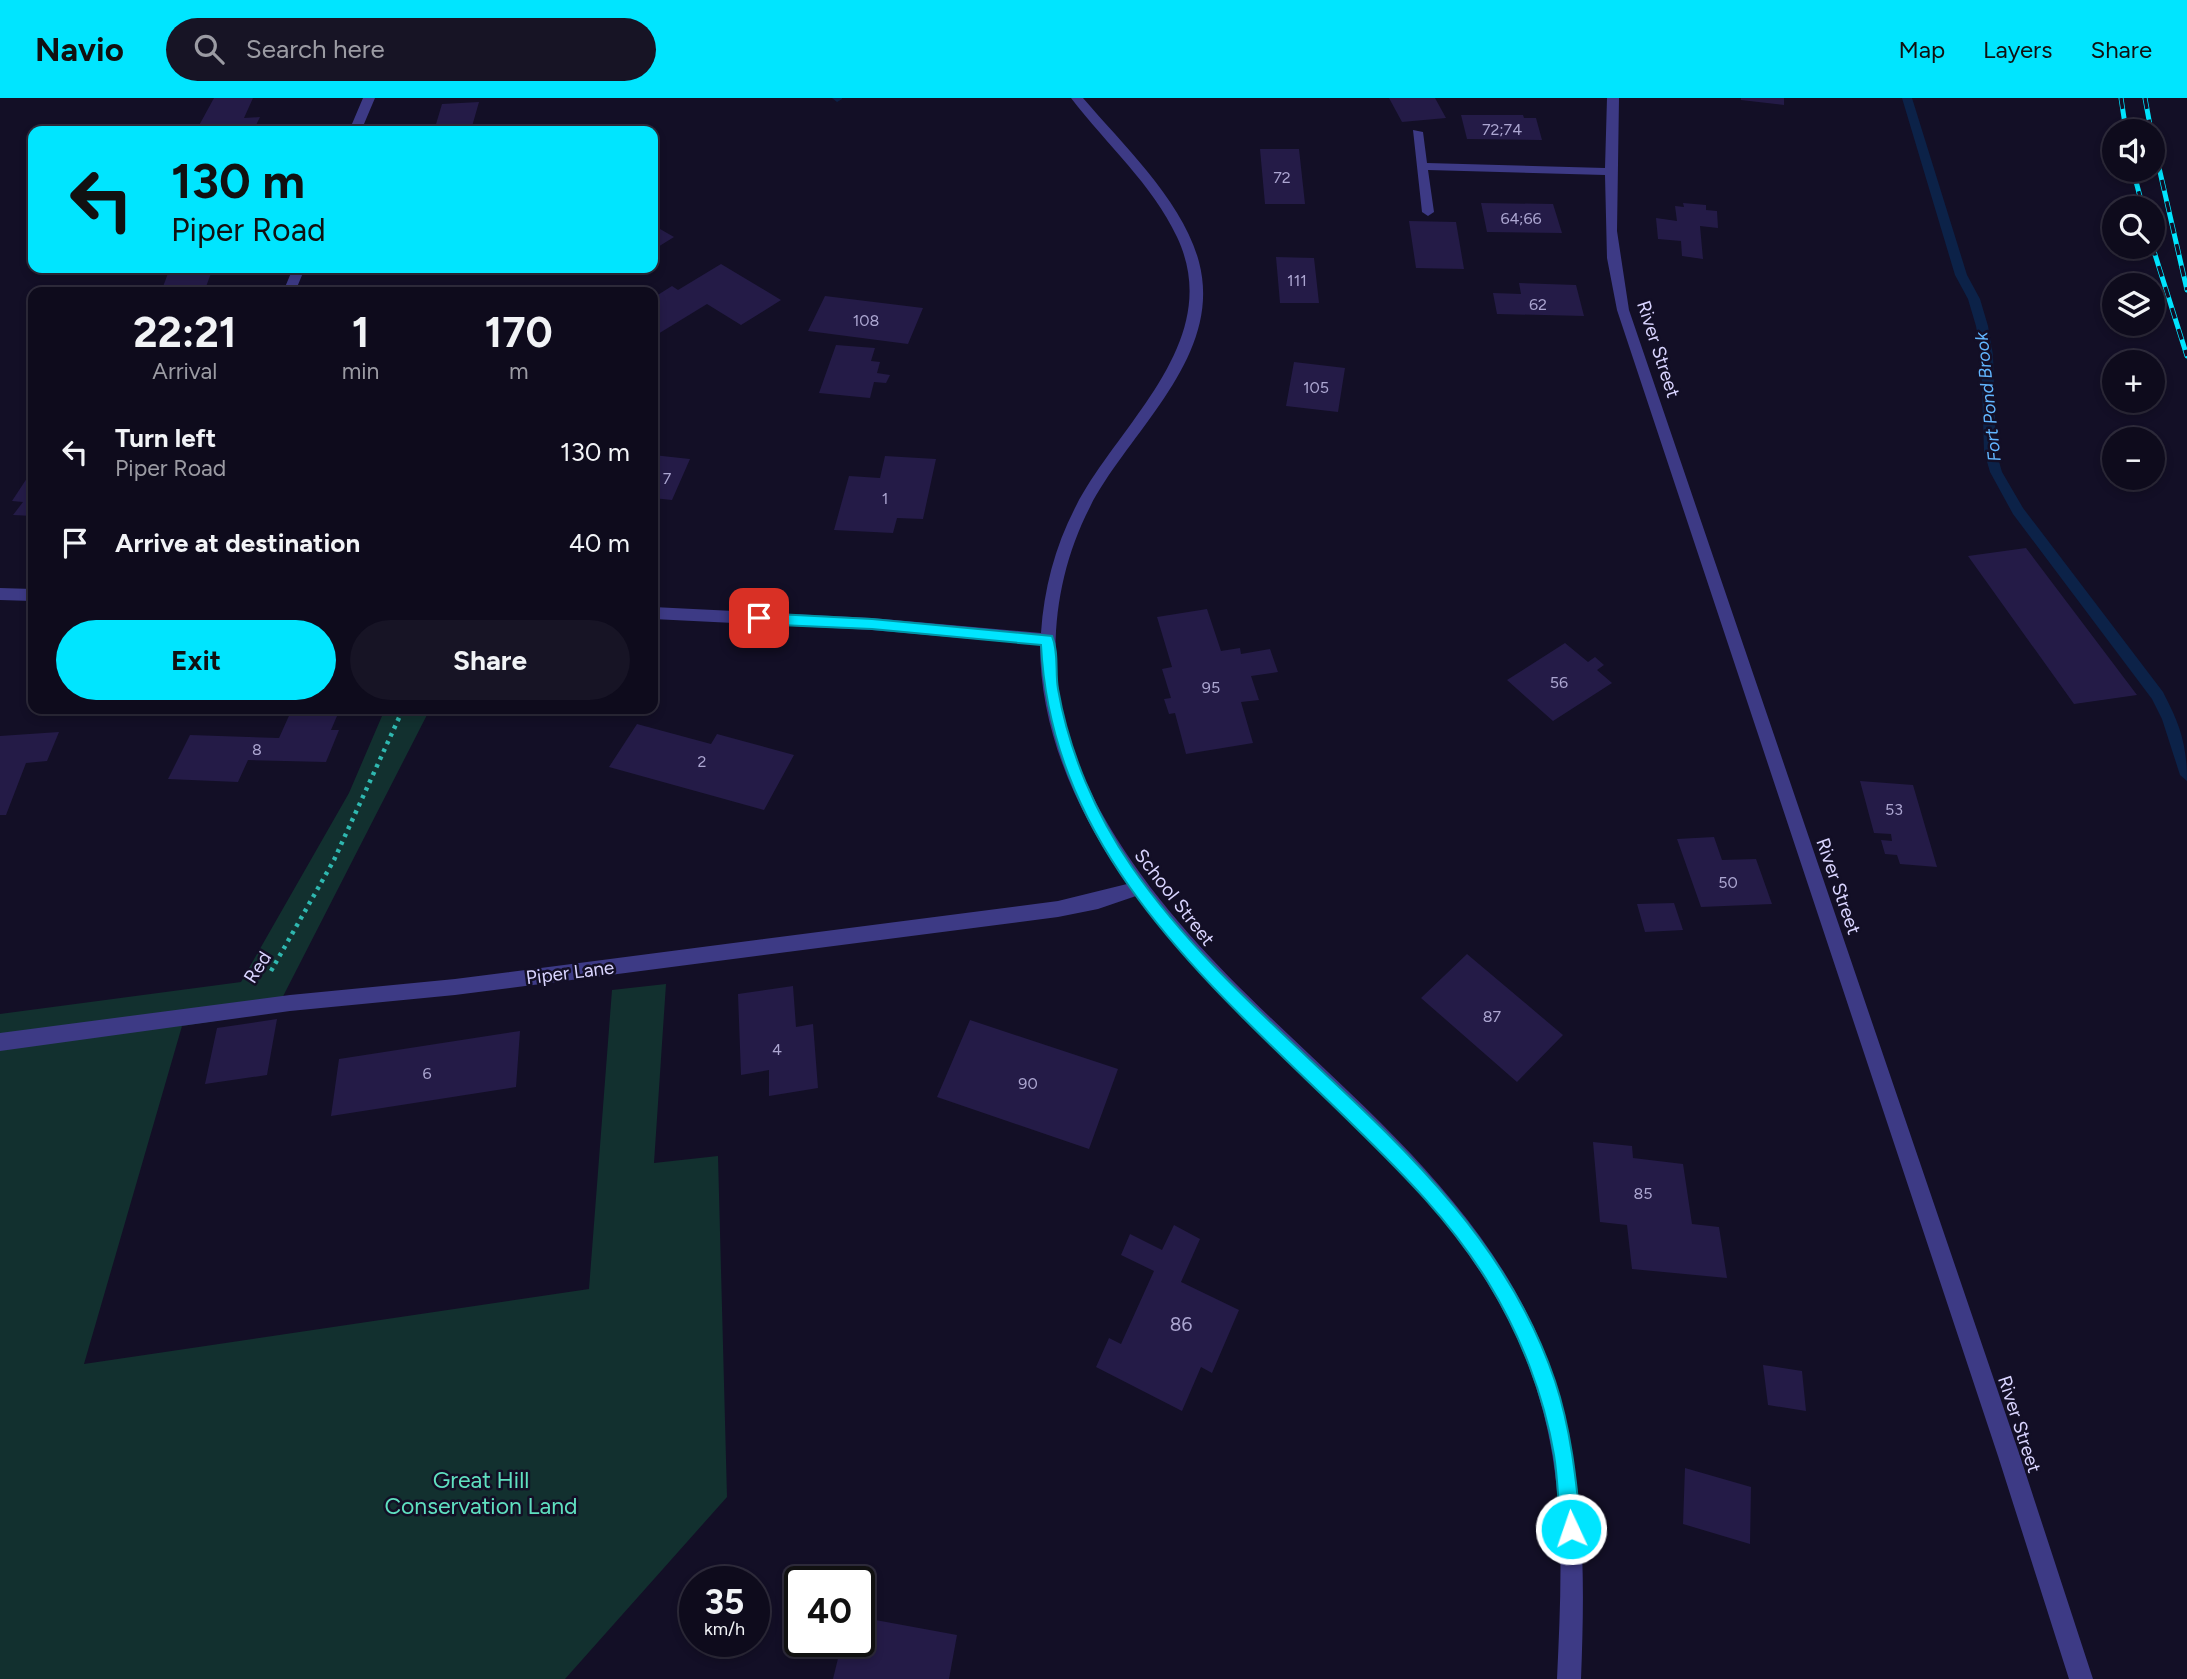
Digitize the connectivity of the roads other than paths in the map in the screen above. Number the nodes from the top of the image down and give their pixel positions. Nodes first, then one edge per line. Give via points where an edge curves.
1 (369, 98) edge
2 (1077, 98) edge
3 (1613, 98) edge
4 (357, 126) edge
5 (1417, 132) dead end
6 (1422, 166) junction
7 (1612, 173) junction
8 (1428, 212) dead end
9 (0, 594) edge
10 (28, 596) edge
11 (658, 614) edge
12 (1047, 640) junction
13 (1138, 888) junction
14 (0, 1042) edge
15 (1569, 1679) edge
16 (2081, 1679) edge

1 - 4 street
2 - 12 street, School Street via 1168,211 1189,250 1198,291 1194,321 1176,363 1109,462 1078,518 1059,572
3 - 7 street, River Street
5 - 6 street
6 - 7 street
6 - 8 street
7 - 16 street, River Street via 1612,257 1632,337
9 - 10 street
11 - 12 street via 872,624
12 - 13 street, School Street via 1050,687 1065,748 1090,808
13 - 14 street, Piper Lane via 1058,909
13 - 15 street, School Street via 1197,960 1430,1188 1507,1297 1545,1381 1564,1454 1572,1550

